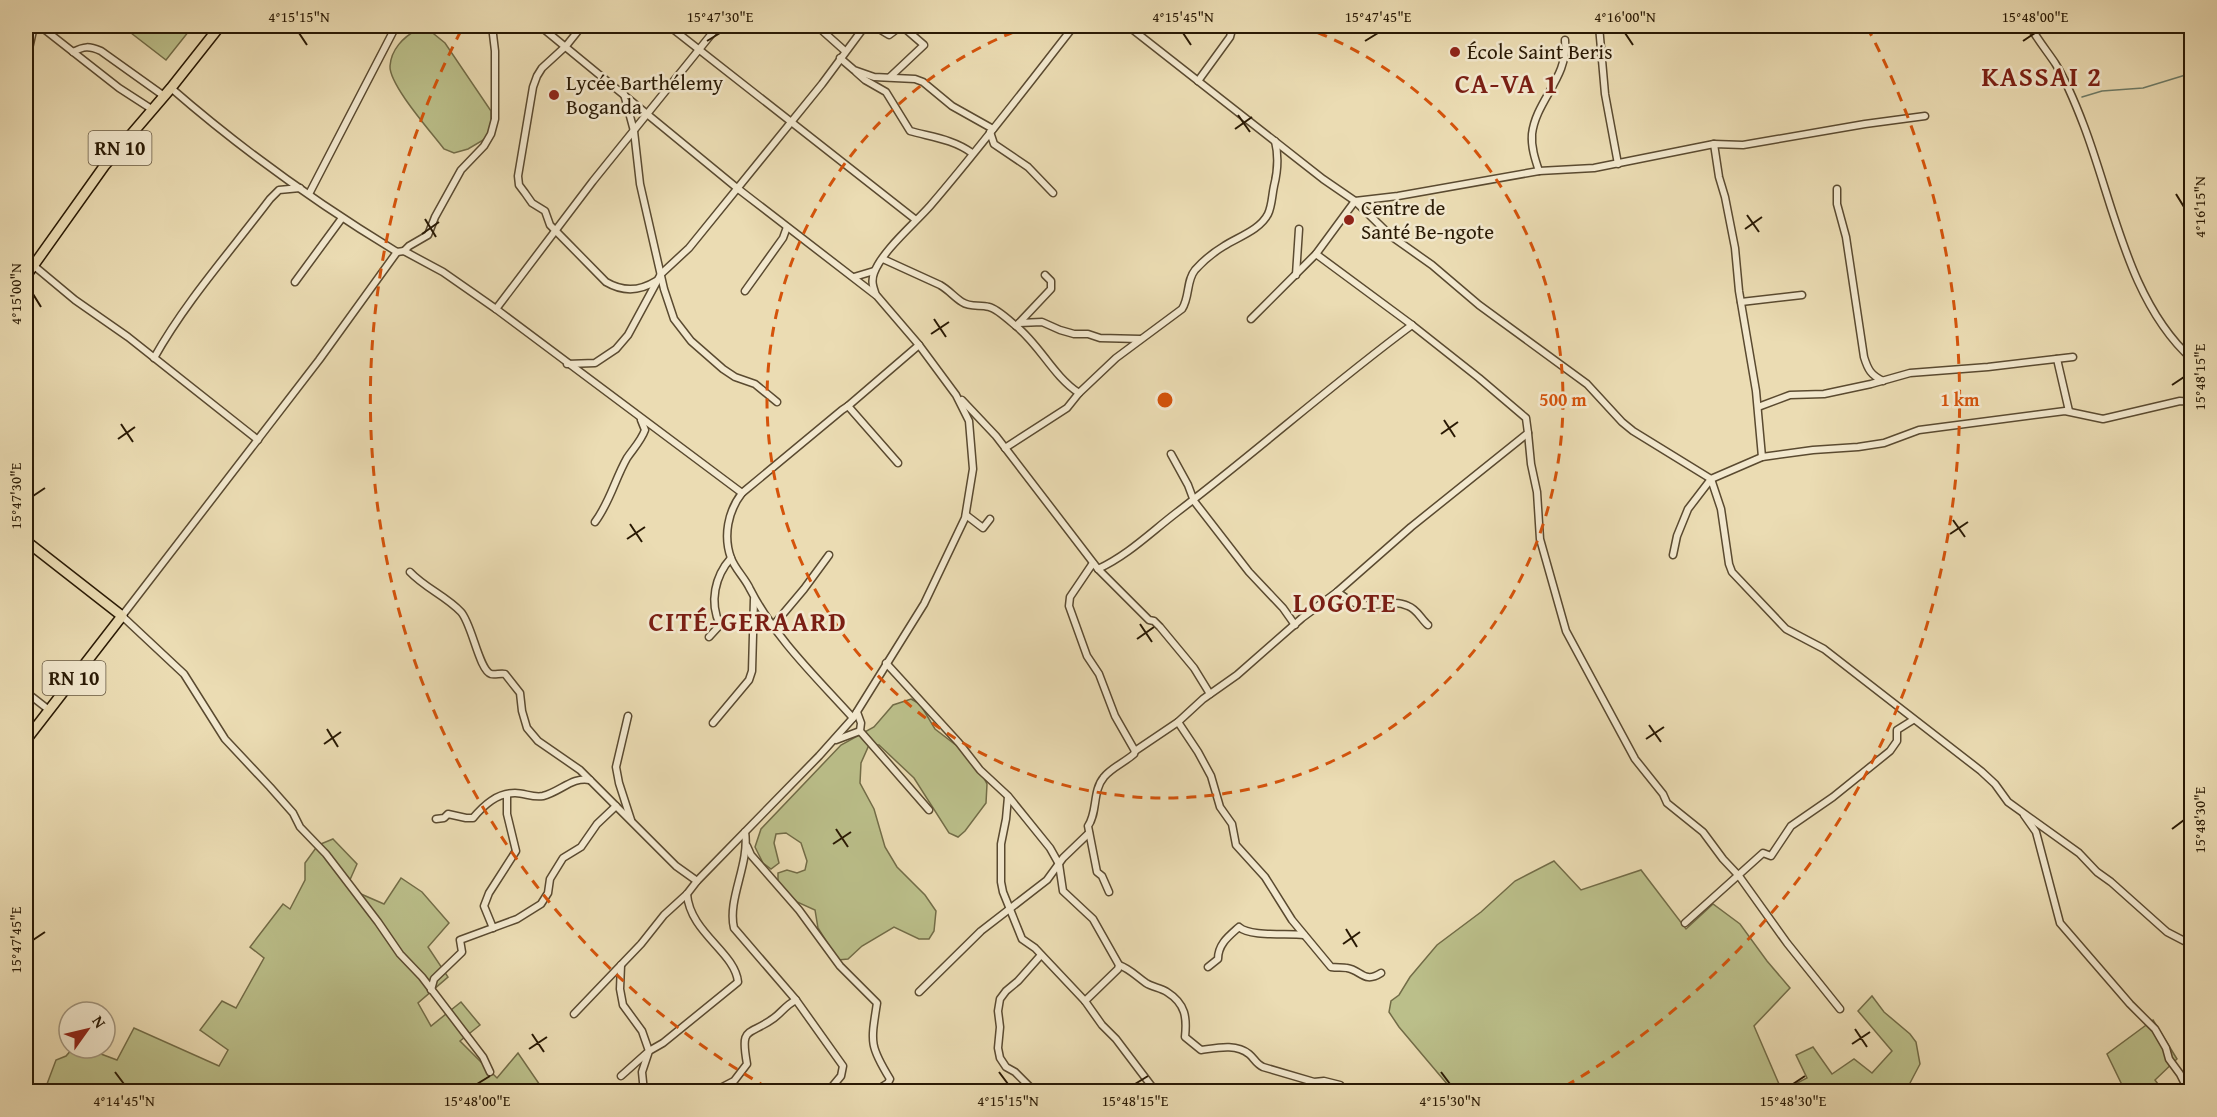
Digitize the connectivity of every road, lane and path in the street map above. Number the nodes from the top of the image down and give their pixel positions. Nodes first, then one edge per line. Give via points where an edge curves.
1 (34, 26) edge
2 (40, 26) edge
3 (220, 26) edge
4 (396, 26) edge
5 (492, 26) edge
6 (540, 26) edge
7 (582, 26) edge
8 (669, 26) edge
9 (718, 26) edge
10 (853, 26) edge
11 (865, 26) edge
12 (874, 26) edge
13 (902, 26) edge
14 (1074, 26) edge
15 (1128, 26) edge
16 (1233, 26) edge
17 (1599, 26) edge
18 (2030, 26) edge
19 (820, 27) edge
20 (1565, 40) dead end
21 (566, 46) junction
22 (699, 49) junction
23 (846, 51) junction
24 (73, 52) junction
25 (840, 58) junction
26 (26, 62) edge
27 (854, 70) junction
28 (890, 77) junction
29 (1198, 81) junction
30 (168, 92) junction
31 (624, 94) junction
32 (153, 110) junction
33 (648, 114) junction
34 (1925, 116) dead end
35 (790, 122) junction
36 (634, 131) junction
37 (991, 131) junction
38 (1275, 141) junction
39 (994, 144) junction
40 (1714, 144) junction
41 (978, 146) junction
42 (972, 153) junction
43 (1618, 164) junction
44 (1539, 171) junction
45 (300, 188) junction
46 (737, 188) junction
47 (1837, 189) dead end
48 (1053, 193) dead end
49 (309, 194) junction
50 (1355, 201) junction
51 (342, 218) junction
52 (916, 220) junction
53 (787, 227) junction
54 (1299, 229) dead end
55 (555, 230) junction
56 (401, 252) junction
57 (1316, 254) junction
58 (883, 259) junction
59 (33, 265) junction
60 (874, 271) junction
61 (1046, 275) dead end
62 (1296, 275) junction
63 (26, 276) edge
64 (659, 277) junction
65 (854, 277) junction
66 (296, 282) dead end
67 (746, 291) dead end
68 (1802, 295) dead end
69 (877, 296) junction
70 (1741, 302) junction
71 (496, 309) junction
72 (1251, 319) dead end
73 (1017, 324) junction
74 (1413, 325) junction
75 (1140, 339) junction
76 (919, 345) junction
77 (2073, 357) dead end
78 (154, 358) junction
79 (2057, 359) junction
80 (2192, 359) edge
81 (567, 364) junction
82 (1883, 381) junction
83 (1079, 393) junction
84 (956, 395) junction
85 (777, 402) dead end
86 (2192, 402) edge
87 (848, 406) junction
88 (1758, 407) junction
89 (2069, 411) junction
90 (639, 417) junction
91 (1528, 433) junction
92 (258, 440) junction
93 (1005, 448) junction
94 (1171, 454) dead end
95 (1762, 457) junction
96 (898, 463) dead end
97 (1710, 479) junction
98 (742, 493) junction
99 (1194, 501) junction
100 (966, 515) junction
101 (990, 519) dead end
102 (595, 522) dead end
103 (26, 541) edge
104 (829, 555) dead end
105 (1672, 555) dead end
106 (731, 558) junction
107 (1093, 563) junction
108 (1098, 569) junction
109 (410, 572) dead end
110 (1337, 592) junction
111 (754, 598) junction
112 (122, 616) junction
113 (1295, 624) junction
114 (1428, 625) dead end
115 (772, 627) junction
116 (709, 637) dead end
117 (886, 663) junction
118 (26, 692) edge
119 (1210, 694) junction
120 (49, 710) junction
121 (855, 715) junction
122 (628, 716) dead end
123 (1913, 720) junction
124 (1178, 722) junction
125 (713, 723) dead end
126 (860, 731) junction
127 (26, 740) edge
128 (833, 741) junction
129 (1135, 751) junction
130 (591, 780) junction
131 (507, 795) junction
132 (1008, 796) junction
133 (616, 806) junction
134 (929, 810) dead end
135 (2022, 812) junction
136 (436, 819) dead end
137 (631, 821) junction
138 (745, 832) junction
139 (1089, 833) junction
140 (747, 846) junction
141 (1059, 864) junction
142 (1738, 876) junction
143 (697, 881) junction
144 (1109, 892) dead end
145 (687, 894) junction
146 (1009, 909) junction
147 (1685, 923) dead end
148 (493, 928) junction
149 (1304, 935) junction
150 (2192, 945) edge
151 (1041, 955) junction
152 (621, 964) junction
153 (1119, 965) junction
154 (1208, 967) dead end
155 (1381, 973) dead end
156 (431, 990) junction
157 (919, 992) dead end
158 (796, 1000) junction
159 (1085, 1001) junction
160 (1840, 1009) dead end
161 (574, 1014) dead end
162 (649, 1051) junction
163 (490, 1072) dead end
164 (621, 1077) dead end
165 (644, 1092) edge
166 (713, 1092) edge
167 (831, 1092) edge
168 (874, 1092) edge
169 (1035, 1092) edge
170 (1156, 1092) edge
171 (1346, 1092) edge
172 (2189, 1092) edge

1 - 26 street
2 - 24 street
3 - 30 main road, RN 10
4 - 49 street
5 - 56 street via 495,119 491,134 461,170 428,235
6 - 21 street
7 - 21 street
8 - 22 street
9 - 22 street
10 - 19 street
11 - 23 street
12 - 13 street via 889,35
13 - 28 street via 924,45
14 - 37 street
15 - 29 street
16 - 29 street via 1230,38
17 - 43 street via 1605,94
18 - 80 street via 2072,98 2122,242 2147,300 2162,328
19 - 23 street
20 - 44 street via 1565,61 1532,132
21 - 31 street
21 - 55 street via 542,68 533,87 518,176 525,194 545,211
22 - 33 street
22 - 35 street
23 - 25 street
24 - 30 street via 90,46
24 - 32 street
25 - 27 street
25 - 35 street
27 - 28 street via 874,77
27 - 42 street via 886,92 910,131 943,139
28 - 37 street via 923,82
29 - 38 street
30 - 32 main road, RN 10
30 - 45 street
31 - 33 street
31 - 36 street
32 - 59 main road, RN 10 via 105,165
33 - 36 street
33 - 46 street
34 - 40 street via 1743,145
35 - 46 street
35 - 52 street
36 - 55 street
36 - 64 street
37 - 39 street
37 - 41 street
38 - 50 street
38 - 75 street via 1276,177 1265,218 1200,266 1190,279 1182,309
39 - 41 street
39 - 48 street via 1028,167
40 - 43 street
40 - 70 street
41 - 42 street
42 - 52 street
43 - 44 street
44 - 50 street
45 - 49 street
45 - 78 street via 279,190 270,199 188,304
46 - 53 street
46 - 64 street
47 - 82 street via 1864,357 1867,369
49 - 51 street
50 - 57 street
50 - 97 street via 1391,236 1587,384 1633,431
51 - 56 street
51 - 66 street
52 - 58 street
53 - 65 street
53 - 67 street
54 - 62 street
55 - 64 street via 614,286 643,288
55 - 71 street
56 - 71 street via 443,272
56 - 92 street
57 - 62 street
57 - 74 street
58 - 60 street
58 - 73 street via 950,290 963,303 992,308
59 - 63 main road, RN 10
59 - 78 street
60 - 65 street
60 - 69 street via 872,286
61 - 73 street via 1052,289
62 - 72 street
64 - 81 street via 634,326 616,349 590,364
64 - 85 street via 674,319 691,341 723,369 755,384
65 - 69 street
68 - 70 street
69 - 76 street
70 - 88 street
71 - 81 street
73 - 75 street via 1042,322 1074,334
73 - 83 street
74 - 91 street via 1526,418
74 - 99 street
75 - 83 street
76 - 84 street
76 - 87 street
77 - 79 street
78 - 92 street
79 - 82 street via 1918,372
79 - 89 street
81 - 90 street
82 - 88 street via 1824,394 1790,395
83 - 93 street via 1067,408
84 - 93 street
84 - 100 street via 969,421 972,441 973,469
86 - 89 street via 2180,401 2103,419
87 - 96 street
87 - 98 street
88 - 95 street
89 - 95 street via 1919,430 1884,443
90 - 98 street
90 - 102 street via 645,430 643,436 627,458
91 - 110 street
91 - 142 street via 1540,539 1566,631 1635,759 1667,803 1703,832
92 - 112 street
93 - 107 street
94 - 99 street
95 - 97 street
97 - 105 street via 1689,509
97 - 123 street via 1721,509 1729,564 1742,585 1786,629 1824,649
98 - 106 street via 734,503 729,521
99 - 108 street via 1114,562
99 - 113 street
100 - 101 street via 983,528
100 - 117 street via 924,604
103 - 112 main road
104 - 115 street
106 - 111 street
106 - 116 street via 717,578 715,603 720,624
107 - 108 street
107 - 129 street via 1070,597 1069,606 1087,656 1100,674 1115,716
108 - 119 street via 1160,627
109 - 130 street via 462,613 481,663 491,674 505,674 520,693 527,728 538,741
110 - 113 street
110 - 114 street via 1365,606 1407,605
111 - 115 street
111 - 125 street via 749,680
112 - 120 main road, RN 10
112 - 156 street via 184,674 225,739 326,854
113 - 119 street
115 - 121 street
117 - 121 street
117 - 132 street via 980,770
118 - 120 street
119 - 124 street
120 - 127 main road, RN 10
121 - 126 street via 861,723
121 - 128 street
122 - 137 street via 616,767
123 - 135 street via 1981,771
123 - 142 street via 1897,730 1897,741 1890,751 1791,826 1771,856 1763,853
124 - 129 street
124 - 149 street via 1211,776 1220,807 1232,824 1236,845 1265,877
126 - 128 street
126 - 134 street
128 - 138 street
129 - 139 street via 1103,777
130 - 131 street via 581,778 544,796
130 - 133 street
131 - 136 street via 484,804 472,818 448,814
131 - 148 street via 507,814 516,851 484,906
132 - 141 street
132 - 146 street via 1001,844 1001,882
133 - 137 street
133 - 148 street via 597,824 581,848 563,858 541,904 526,915
135 - 150 street via 2079,853 2167,932
135 - 172 street via 2036,832 2060,922 2155,1029
137 - 143 street via 676,866
138 - 140 street
138 - 143 street
139 - 141 street
139 - 144 street via 1098,872
140 - 158 street via 731,915 734,928
140 - 168 street via 840,966 877,1003 873,1045 890,1079
141 - 146 street via 1047,880
141 - 153 street via 1063,891 1093,919
142 - 147 street
142 - 160 street
143 - 145 street
145 - 152 street
145 - 162 street via 692,915 738,975 738,982
146 - 151 street via 1022,939
146 - 157 street
148 - 156 street via 460,939 462,952 434,979
149 - 154 street via 1252,933 1239,927 1222,943 1218,958
149 - 155 street via 1331,967 1350,968 1368,978
151 - 159 street
151 - 169 street via 1006,991 999,1005 1000,1058
152 - 161 street
152 - 162 street via 623,1005 642,1031
153 - 159 street via 1114,975
153 - 171 street via 1175,999 1187,1016 1185,1037 1201,1050 1233,1047 1248,1052 1263,1067 1340,1085
156 - 163 street via 483,1057
158 - 166 street via 747,1035 747,1064 734,1081
158 - 167 street via 843,1066
159 - 170 street
162 - 164 street
162 - 165 street via 642,1072

